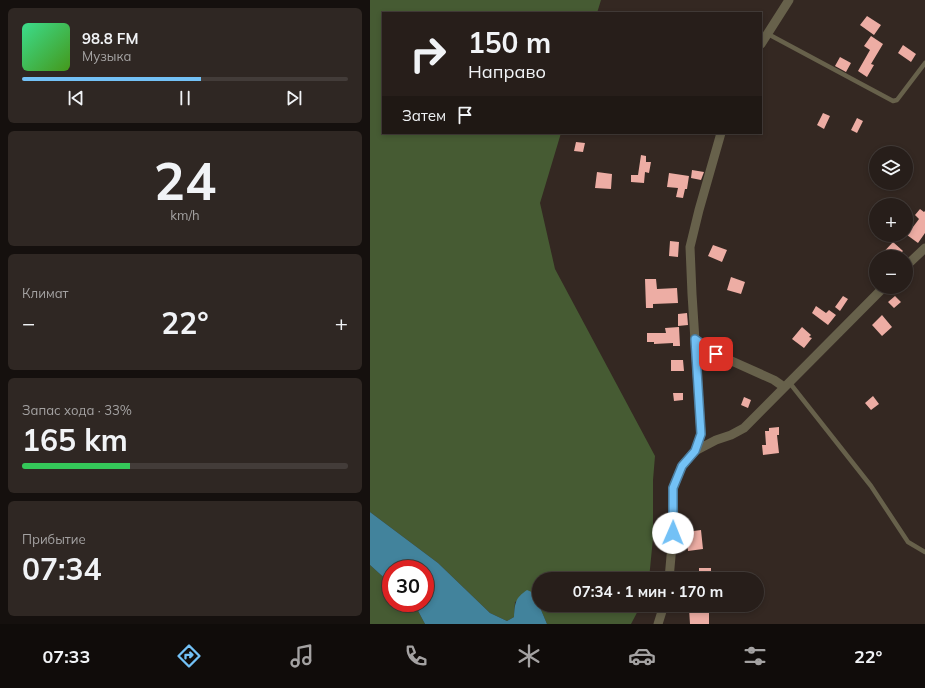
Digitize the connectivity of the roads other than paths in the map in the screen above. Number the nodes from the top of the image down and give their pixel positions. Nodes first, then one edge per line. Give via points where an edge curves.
1 (789, 0) edge
2 (768, 34) junction
3 (762, 43) edge
4 (925, 64) edge
5 (721, 134) edge
6 (925, 248) edge
7 (913, 259) edge
8 (877, 294) edge
9 (695, 339) junction
10 (786, 384) junction
11 (695, 451) junction
12 (925, 552) edge
13 (670, 572) edge
14 (662, 612) edge
15 (658, 624) edge

1 - 2 street
2 - 3 street
2 - 4 lane via 893,101 897,100
5 - 9 street via 690,247
6 - 7 street
8 - 10 street
9 - 10 street via 716,354
9 - 11 street via 701,434
10 - 11 street via 744,428
10 - 12 lane via 871,486 908,542
11 - 13 street via 682,466 673,488 674,522
14 - 15 street

